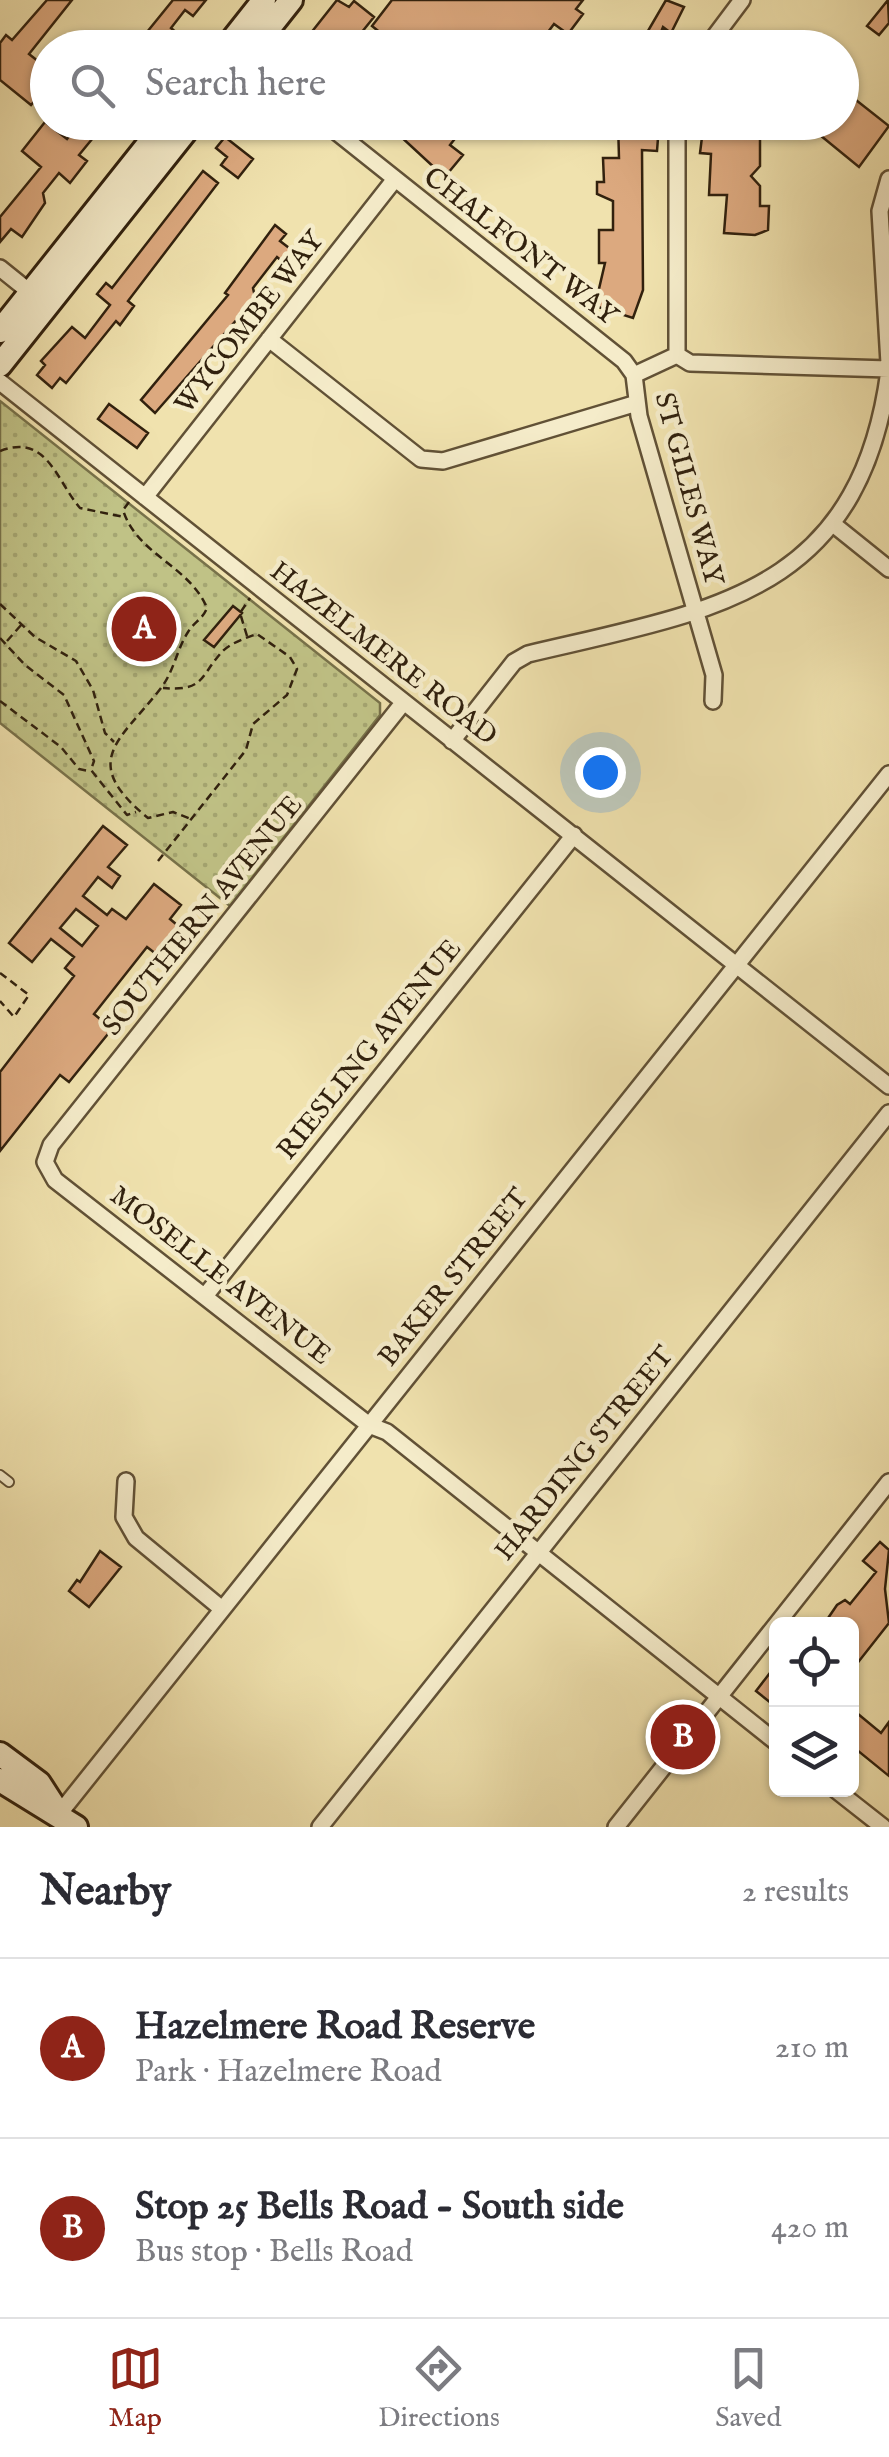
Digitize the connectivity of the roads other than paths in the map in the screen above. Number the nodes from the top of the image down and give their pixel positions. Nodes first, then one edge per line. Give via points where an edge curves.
1 (264, 0) edge
2 (291, 0) edge
3 (742, 0) edge
4 (241, 30) edge
5 (267, 30) edge
6 (720, 30) edge
7 (153, 140) edge
8 (177, 140) edge
9 (346, 140) edge
10 (677, 140) edge
11 (394, 179) junction
12 (889, 179) edge
13 (0, 268) edge
14 (39, 299) junction
15 (0, 331) edge
16 (269, 339) junction
17 (677, 354) junction
18 (0, 365) edge
19 (889, 368) edge
20 (634, 375) junction
21 (0, 382) edge
22 (638, 404) junction
23 (141, 494) junction
24 (833, 524) junction
25 (889, 568) edge
26 (696, 614) junction
27 (713, 701) dead end
28 (404, 703) junction
29 (452, 741) junction
30 (889, 774) edge
31 (574, 835) junction
32 (737, 964) junction
33 (889, 1086) edge
34 (889, 1113) edge
35 (46, 1162) joint
36 (205, 1296) junction
37 (369, 1425) junction
38 (0, 1475) edge
39 (9, 1482) dead end
40 (126, 1482) dead end
41 (889, 1482) edge
42 (539, 1552) junction
43 (222, 1609) junction
44 (719, 1697) junction
45 (769, 1736) edge
46 (0, 1754) edge
47 (0, 1780) edge
48 (845, 1797) edge
49 (68, 1820) edge
50 (320, 1827) edge
51 (616, 1827) edge
52 (883, 1827) edge

1 - 4 main road
2 - 5 main road
3 - 6 street
7 - 14 main road
8 - 14 main road
9 - 11 street, CHALFONT WAY
10 - 17 street
11 - 16 street, WYCOMBE WAY
11 - 20 street, CHALFONT WAY
12 - 19 street via 880,211
13 - 14 street
14 - 15 main road
14 - 18 main road
16 - 22 street via 421,458 443,461
16 - 23 street, WYCOMBE WAY
17 - 19 street via 690,364
17 - 20 street
19 - 24 street via 870,460
20 - 22 street, ST GILES WAY
21 - 23 street, HAZELMERE ROAD
22 - 26 street, ST GILES WAY
23 - 28 street, HAZELMERE ROAD
24 - 25 street
24 - 26 street via 752,592
26 - 27 street, ST GILES WAY via 714,675
26 - 29 street via 528,654 514,662
28 - 29 street, HAZELMERE ROAD
28 - 35 street, SOUTHERN AVENUE via 51,1144
29 - 31 street, HAZELMERE ROAD
30 - 32 street, BAKER STREET
31 - 32 street, HAZELMERE ROAD
31 - 36 street, RIESLING AVENUE
32 - 33 street, HAZELMERE ROAD
32 - 37 street, BAKER STREET
34 - 42 street, HARDING STREET
35 - 36 street, MOSELLE AVENUE via 55,1180
36 - 37 street, MOSELLE AVENUE
37 - 42 street, MOSELLE AVENUE via 387,1432
37 - 43 street, BAKER STREET
38 - 39 lane
40 - 43 street via 124,1518 136,1538
41 - 44 street
42 - 44 street, MOSELLE AVENUE
42 - 50 street, HARDING STREET
43 - 49 street, BAKER STREET
44 - 45 street, MOSELLE AVENUE
44 - 51 street
46 - 49 main road via 38,1783
47 - 49 main road
48 - 52 street

